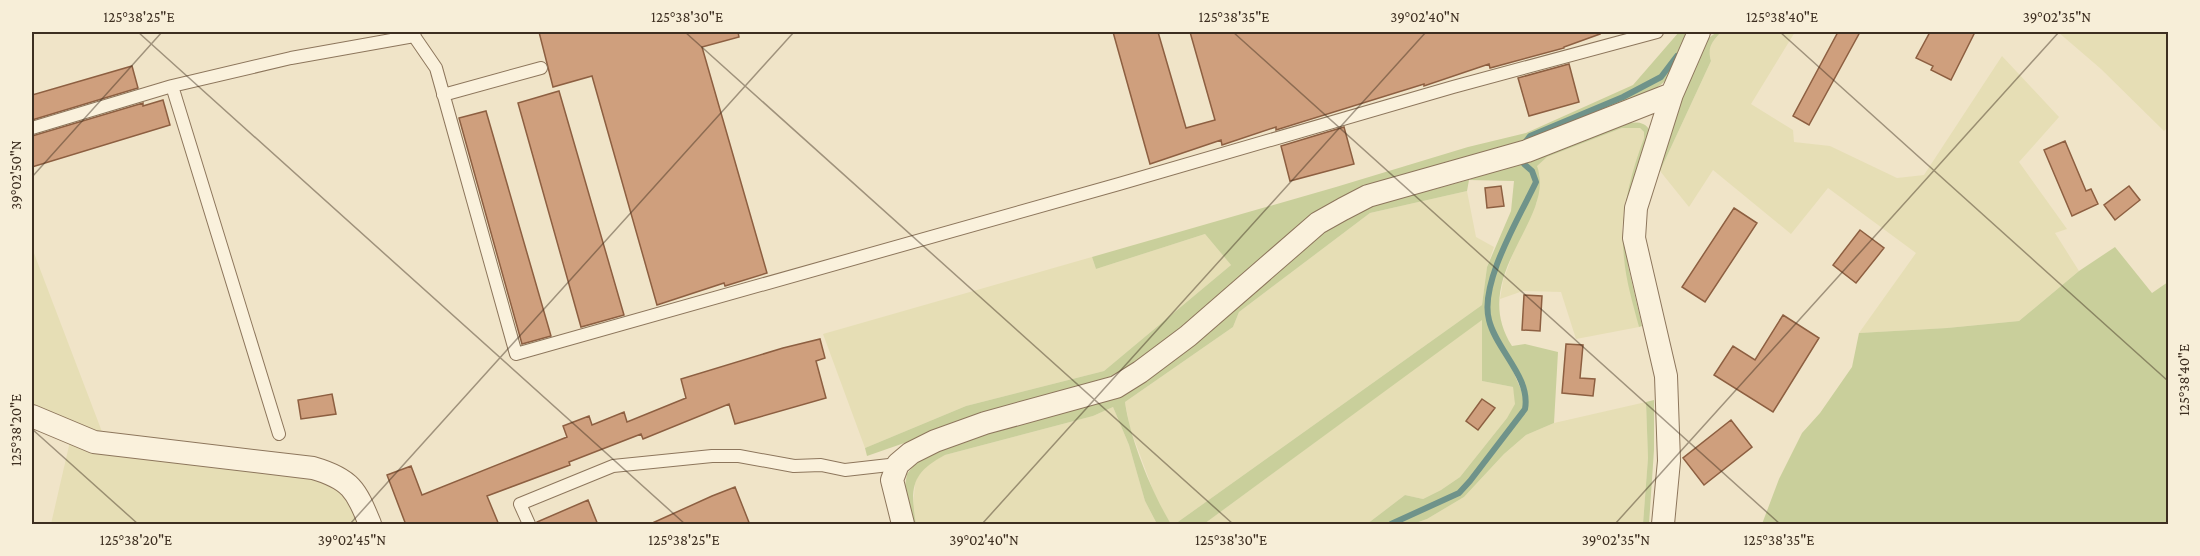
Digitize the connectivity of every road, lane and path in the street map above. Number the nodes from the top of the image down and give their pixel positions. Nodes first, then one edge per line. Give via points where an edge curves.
1 (1657, 32) edge
2 (1699, 32) edge
3 (414, 34) edge
4 (541, 68) dead end
5 (172, 86) junction
6 (1672, 94) junction
7 (443, 95) junction
8 (32, 128) edge
9 (32, 416) edge
10 (279, 435) dead end
11 (898, 464) junction
12 (370, 525) edge
13 (530, 525) edge
14 (903, 525) edge
15 (1663, 525) edge

1 - 7 lane via 516,354
2 - 6 street
3 - 5 lane
3 - 7 lane via 436,68
4 - 7 lane
5 - 8 lane
5 - 10 lane
6 - 11 street via 1527,151 1368,195 1318,223 1188,336 1116,387 985,423 935,441
6 - 15 street via 1636,208 1634,238 1666,375 1669,461
9 - 12 street via 94,442 313,468 333,474 358,494
11 - 13 lane via 846,470 712,456 613,466 520,504
11 - 14 street via 892,480

